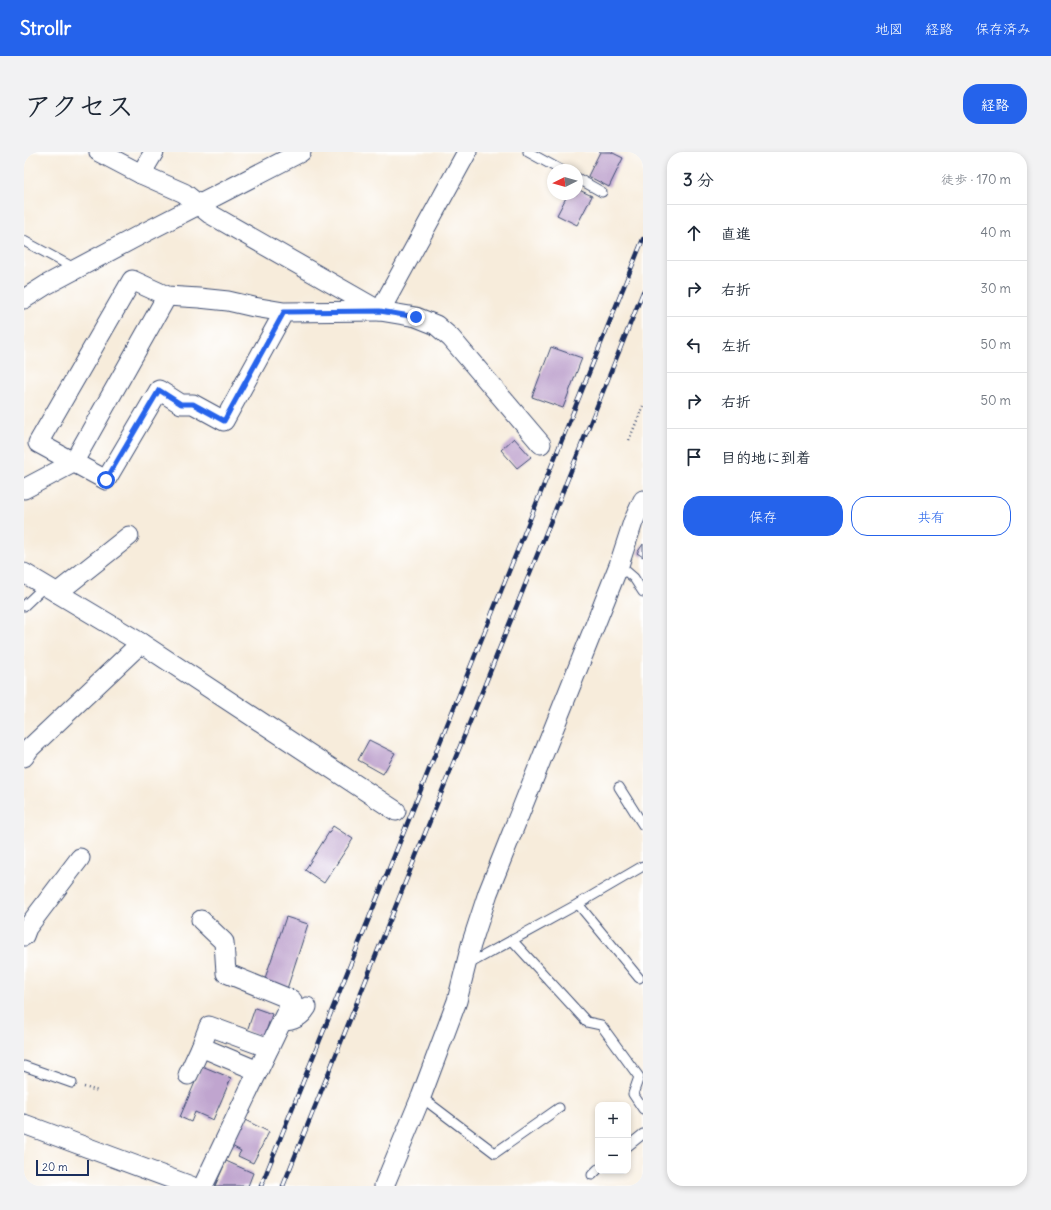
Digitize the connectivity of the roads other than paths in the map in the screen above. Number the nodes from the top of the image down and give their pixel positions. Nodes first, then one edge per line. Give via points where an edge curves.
1 (99, 152) edge
2 (154, 152) edge
3 (301, 152) edge
4 (467, 152) edge
5 (528, 152) edge
6 (550, 164) edge
7 (141, 174) junction
8 (583, 181) edge
9 (602, 192) dead end
10 (198, 205) junction
11 (24, 241) edge
12 (77, 269) junction
13 (167, 296) junction
14 (24, 299) edge
15 (380, 311) junction
16 (284, 312) junction
17 (541, 444) dead end
18 (74, 463) junction
19 (24, 489) edge
20 (643, 500) edge
21 (129, 536) dead end
22 (619, 565) junction
23 (24, 573) edge
24 (51, 589) junction
25 (643, 592) edge
26 (24, 606) edge
27 (141, 643) junction
28 (24, 757) edge
29 (619, 786) dead end
30 (396, 811) dead end
31 (643, 825) edge
32 (80, 858) dead end
33 (643, 866) edge
34 (578, 904) junction
35 (202, 920) dead end
36 (25, 930) edge
37 (512, 940) junction
38 (466, 966) junction
39 (639, 978) dead end
40 (307, 1007) dead end
41 (282, 1021) junction
42 (201, 1047) junction
43 (269, 1048) junction
44 (24, 1066) edge
45 (258, 1071) junction
46 (188, 1075) dead end
47 (72, 1083) dead end
48 (421, 1097) junction
49 (559, 1108) dead end
50 (643, 1109) edge
51 (24, 1124) edge
52 (643, 1134) edge
53 (631, 1144) edge
54 (191, 1186) edge
55 (203, 1186) edge
56 (384, 1186) edge

1 - 7 street
2 - 7 street
3 - 10 street
4 - 15 street
5 - 6 lane
7 - 10 street via 184,193
8 - 9 lane
10 - 12 street
10 - 15 street
11 - 12 lane
12 - 14 street
13 - 16 street via 228,301
13 - 18 street
13 - 18 street via 132,280 38,443
15 - 16 street
15 - 17 street via 416,317 436,325 451,338
16 - 18 street via 224,421 193,404 181,404 159,390 106,480
18 - 19 street
20 - 22 street
21 - 24 street
22 - 25 lane via 634,578
22 - 38 street via 488,893
23 - 24 street
24 - 26 lane
24 - 27 street
27 - 28 street via 30,748
27 - 30 street
29 - 31 lane
32 - 36 street
33 - 34 lane
34 - 37 lane
34 - 39 lane
35 - 41 street via 224,942 226,973 292,1000
37 - 38 lane
37 - 50 lane via 587,1022 601,1025 639,1077 633,1094
38 - 48 street via 457,1001
40 - 41 street via 302,1015 289,1021
41 - 43 street
42 - 43 street via 209,1026
42 - 45 street
42 - 46 street
43 - 45 street
44 - 47 lane
45 - 55 street
48 - 49 lane via 495,1153
48 - 56 street
51 - 54 street
52 - 53 lane

